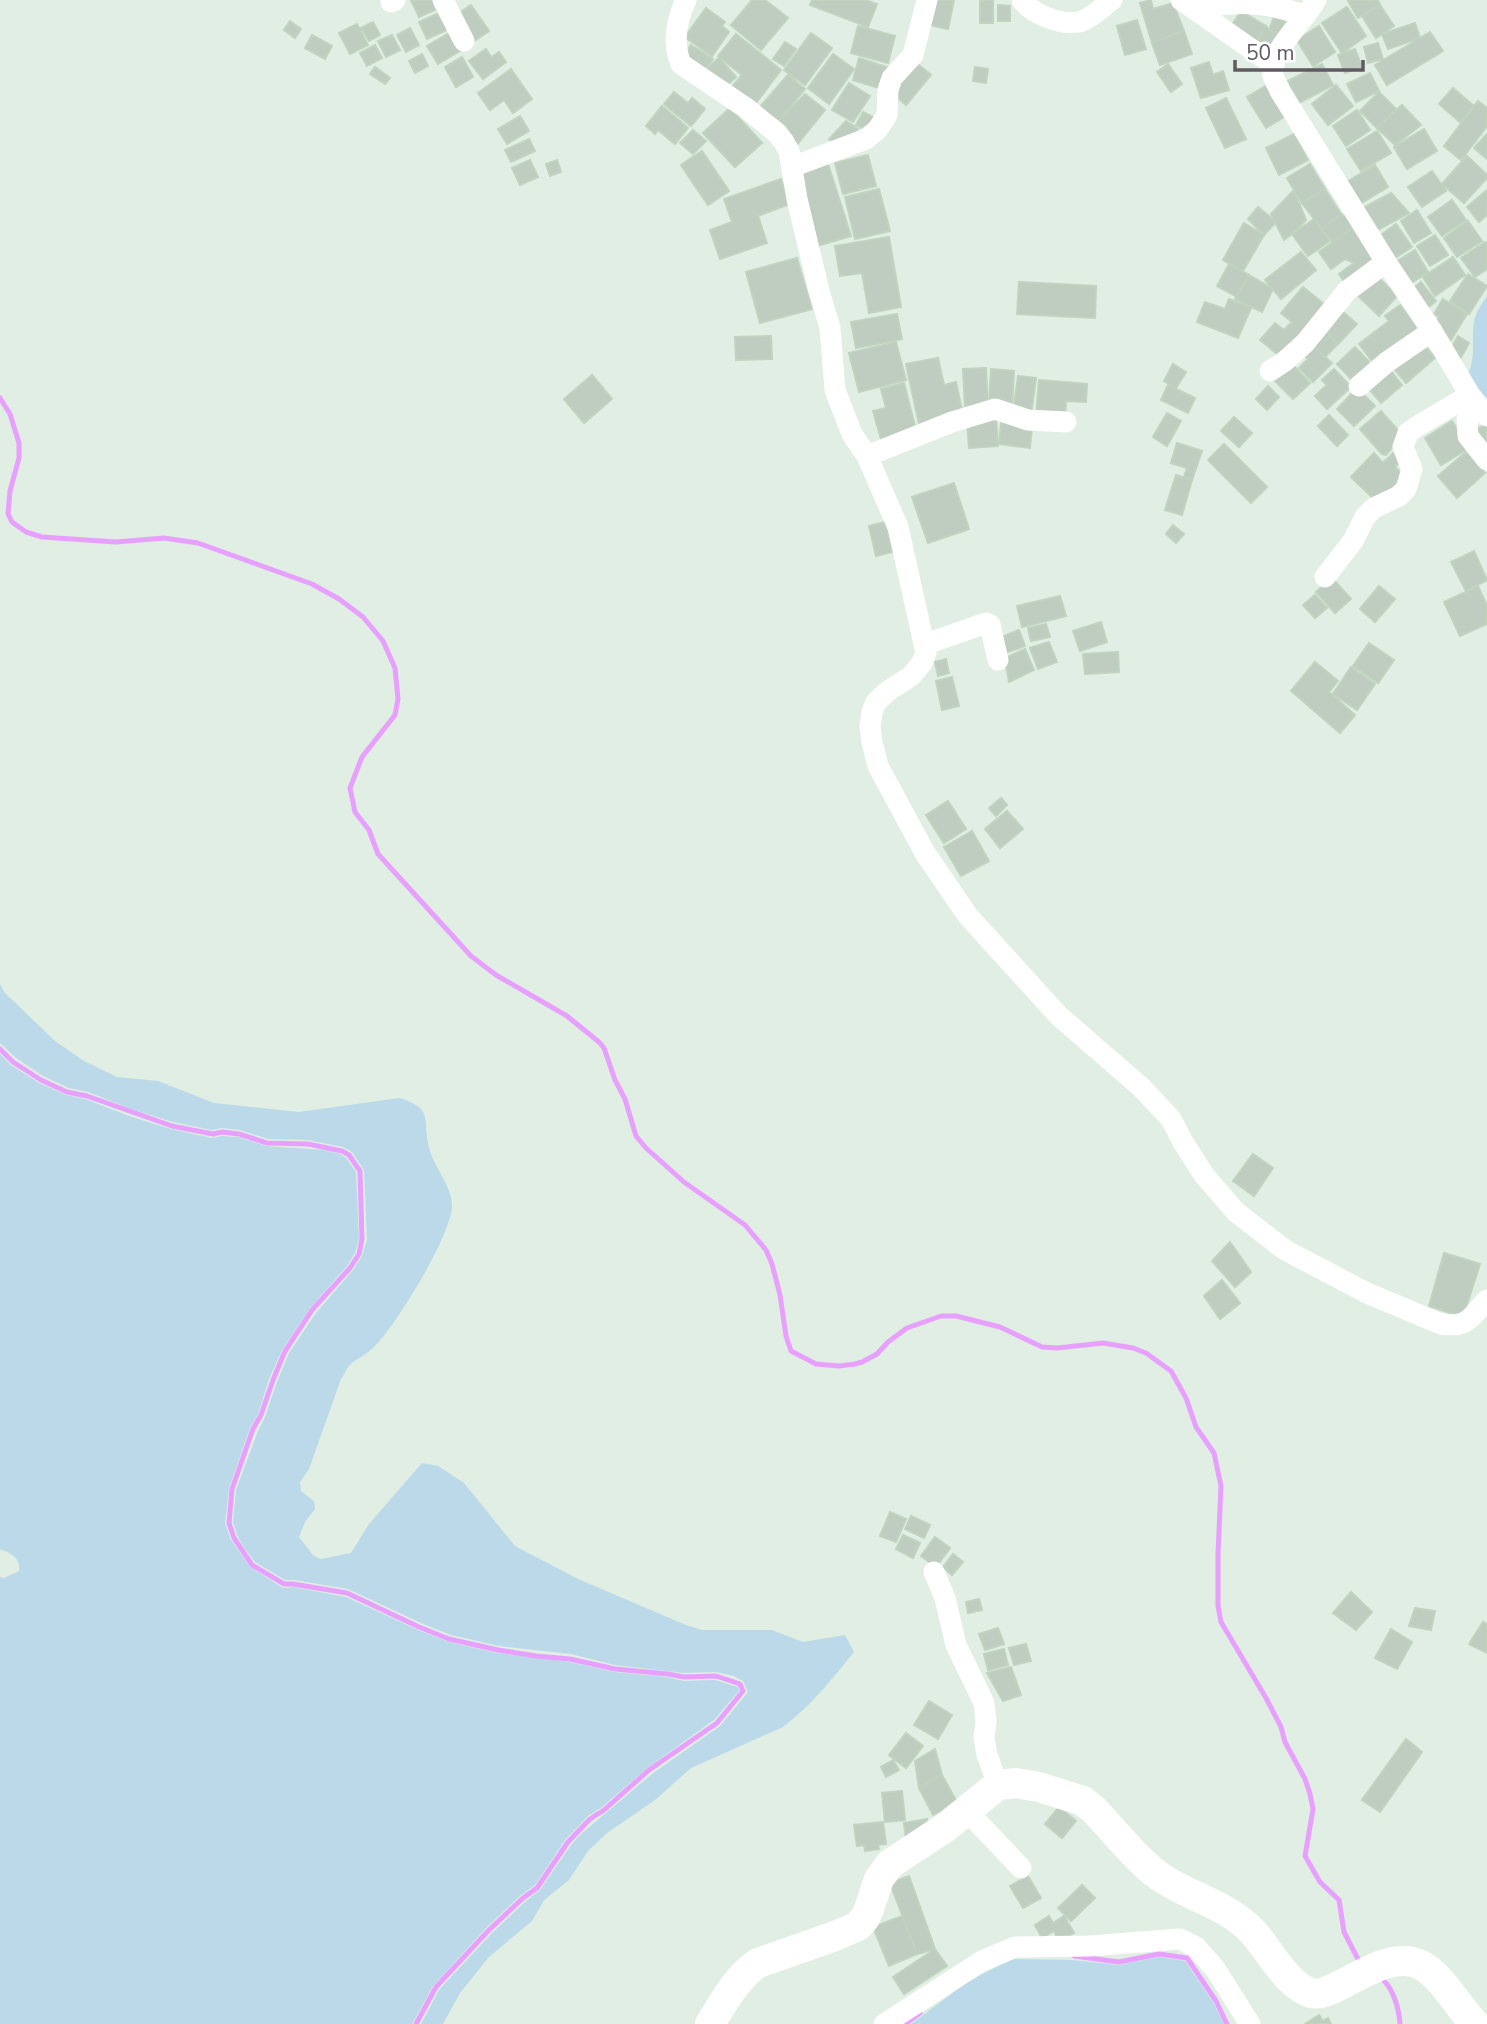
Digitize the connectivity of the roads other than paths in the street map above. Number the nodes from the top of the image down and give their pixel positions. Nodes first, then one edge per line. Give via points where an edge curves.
1 (443, 0) edge
2 (686, 0) edge
3 (926, 0) edge
4 (1022, 0) edge
5 (1112, 0) edge
6 (1189, 5) edge
7 (1311, 8) edge
8 (464, 41) dead end
9 (1274, 65) junction
10 (792, 167) junction
11 (1386, 262) junction
12 (1432, 331) junction
13 (1270, 371) dead end
14 (1359, 386) dead end
15 (1478, 406) edge
16 (1066, 422) dead end
17 (867, 456) junction
18 (1487, 460) edge
19 (1325, 577) dead end
20 (926, 644) junction
21 (998, 660) dead end
22 (1487, 1300) edge
23 (934, 1572) dead end
24 (998, 1785) junction
25 (966, 1810) junction
26 (1021, 1868) dead end
27 (710, 2024) edge
28 (884, 2024) edge
29 (1250, 2024) edge
30 (1475, 2024) edge

1 - 8 street
2 - 10 street via 675,35 681,64 777,134 785,142
3 - 10 street via 913,55 892,78 887,115 878,129 866,139
4 - 5 street via 1049,19 1080,22
6 - 7 street via 1242,1
6 - 9 street
7 - 9 street via 1278,51
9 - 11 street via 1280,91
10 - 17 street via 830,328 835,390 852,434
11 - 12 street
11 - 13 street via 1347,291 1305,342
12 - 14 street
12 - 15 street
15 - 18 street via 1466,426 1468,436
15 - 19 street via 1408,433 1403,447 1412,469 1406,489 1365,517
16 - 17 street via 1028,420 995,409
17 - 20 street via 898,527
20 - 21 street via 986,623
20 - 22 street via 922,663 911,676 876,702 872,742 878,766 925,853 968,916 1059,1016 1171,1119 1204,1175 1236,1212 1284,1250 1367,1293 1441,1324 1469,1321
23 - 24 street via 956,1645 984,1703 984,1738
24 - 25 street
24 - 30 street via 1039,1787 1083,1801 1164,1880 1244,1923 1307,1992 1328,1990 1380,1965 1411,1962 1433,1973
25 - 26 street
25 - 27 street via 890,1864 858,1926 758,1963 738,1980
28 - 29 street via 982,1961 1015,1947 1180,1939 1196,1947 1216,1970

